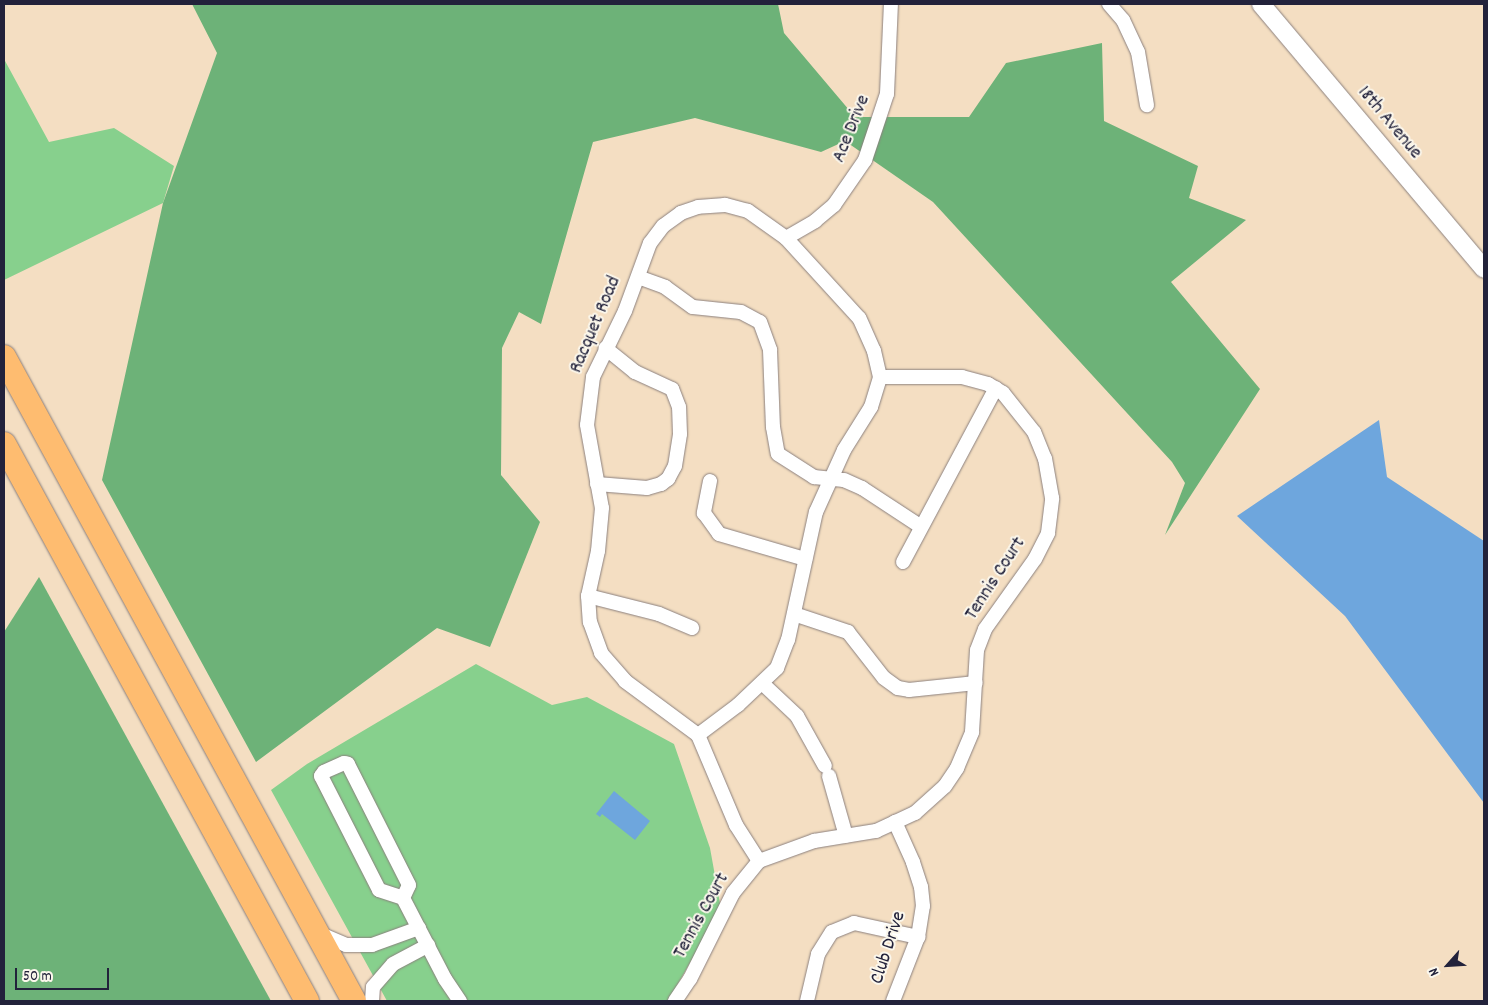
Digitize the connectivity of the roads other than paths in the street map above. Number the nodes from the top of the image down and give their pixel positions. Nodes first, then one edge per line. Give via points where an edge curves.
1 (891, 4) edge
2 (1109, 4) edge
3 (1261, 4) edge
4 (1147, 105) dead end
5 (786, 238) junction
6 (1484, 269) edge
7 (638, 277) junction
8 (605, 348) junction
9 (4, 358) edge
10 (880, 377) junction
11 (996, 388) junction
12 (4, 444) edge
13 (829, 479) junction
14 (710, 481) dead end
15 (596, 484) junction
16 (920, 526) junction
17 (805, 559) junction
18 (903, 562) dead end
19 (588, 596) junction
20 (794, 614) junction
21 (692, 628) dead end
22 (762, 683) junction
23 (976, 683) junction
24 (698, 735) junction
25 (895, 822) junction
26 (846, 836) junction
27 (759, 861) junction
28 (402, 898) junction
29 (419, 928) junction
30 (317, 933) junction
31 (918, 937) junction
32 (428, 945) junction
33 (682, 999) edge
34 (307, 1001) edge
35 (354, 1001) edge
36 (372, 1001) edge
37 (460, 1001) edge
38 (807, 1001) edge
39 (893, 1001) edge

1 - 5 street, Ace Drive via 887,94 865,160 834,205
2 - 4 street via 1123,20 1138,52
3 - 6 street, 18th Avenue
5 - 7 street, Racquet Road via 748,211 725,205 698,207 681,213 659,230 644,254
5 - 10 street, Racquet Road via 859,318 874,351
7 - 8 street, Racquet Road via 625,311
7 - 13 street via 665,287 693,307 741,312 760,322 770,350 773,427 778,454 806,474
8 - 15 street, Racquet Road via 593,377 587,410
8 - 15 street via 635,372 672,389 679,407 680,434 675,466 661,484 647,488
9 - 30 highway
10 - 11 street, Tennis Court via 975,379
10 - 13 street, Racquet Road via 871,407
11 - 16 street
11 - 23 street, Tennis Court via 1016,406 1040,444 1051,480 1052,516 1035,559 985,629 976,650
12 - 34 highway
13 - 16 street via 844,480 862,488
13 - 17 street, Racquet Road via 816,512
14 - 17 street via 704,514 719,534
15 - 19 street, Racquet Road via 602,508
16 - 18 street
17 - 20 street, Racquet Road
19 - 21 street via 659,614
19 - 24 street, Racquet Road via 595,639 615,671
20 - 22 street, Racquet Road via 777,668
20 - 23 street via 848,632 884,678 898,688 909,690
22 - 24 street, Racquet Road
22 - 26 street via 797,716 827,771
23 - 25 street, Tennis Court via 972,732 957,768 921,809
24 - 27 street, Racquet Road via 736,824
25 - 26 street, Tennis Court via 876,831
25 - 31 street, Club Drive via 921,887 923,913
26 - 27 street, Tennis Court via 793,847
27 - 33 street, Tennis Court via 733,893
28 - 28 street via 409,885 348,764 344,762 324,772 322,776 379,890
28 - 29 street
29 - 30 street via 372,945 346,945
29 - 32 street
30 - 35 highway
31 - 38 street via 854,923 832,932 818,954
31 - 39 street, Club Drive
32 - 36 street via 393,964 373,987
32 - 37 street

